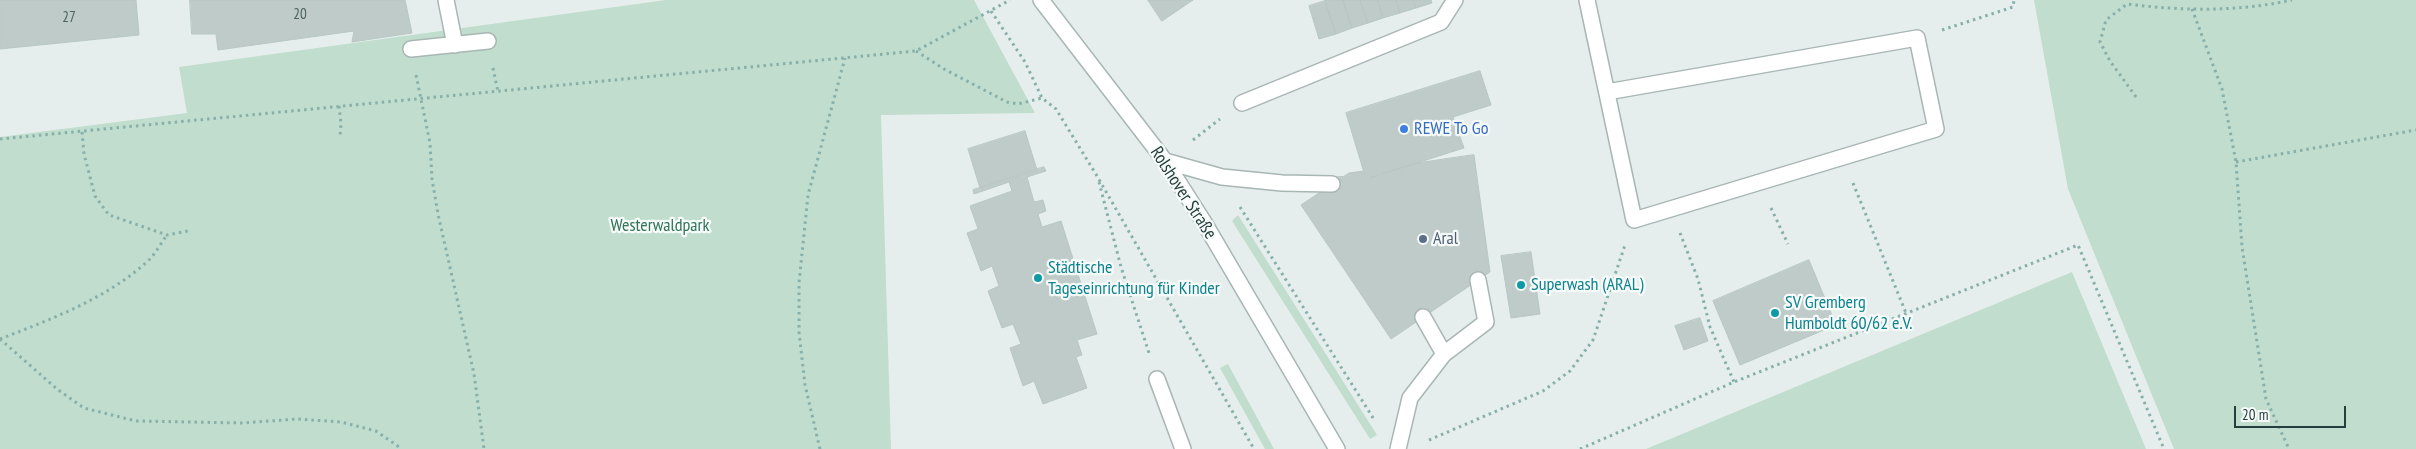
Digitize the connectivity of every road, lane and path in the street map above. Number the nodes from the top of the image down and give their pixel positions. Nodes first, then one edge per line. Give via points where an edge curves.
1 (446, 0) edge
2 (1010, 0) edge
3 (1041, 0) edge
4 (1454, 0) edge
5 (1587, 0) edge
6 (2014, 0) edge
7 (2124, 0) edge
8 (2292, 0) edge
9 (2128, 4) junction
10 (2192, 9) junction
11 (991, 11) junction
12 (1917, 38) junction
13 (488, 41) dead end
14 (455, 45) junction
15 (411, 49) dead end
16 (916, 51) junction
17 (845, 58) junction
18 (1607, 92) junction
19 (2136, 97) dead end
20 (420, 98) junction
21 (1042, 98) junction
22 (1242, 103) joint
23 (339, 106) junction
24 (2416, 130) edge
25 (82, 132) junction
26 (340, 136) dead end
27 (0, 139) edge
28 (1842, 157) junction
29 (1164, 161) junction
30 (2236, 162) junction
31 (1097, 176) junction
32 (1222, 178) junction
33 (1759, 182) junction
34 (1332, 184) dead end
35 (1671, 209) junction
36 (1634, 220) junction
37 (188, 231) dead end
38 (167, 235) junction
39 (1788, 244) dead end
40 (1478, 280) tunnel mouth
41 (1906, 313) junction
42 (1423, 318) tunnel mouth
43 (0, 339) edge
44 (1444, 354) junction
45 (1157, 379) joint
46 (1734, 382) junction
47 (1379, 427) dead end
48 (1426, 441) dead end
49 (402, 449) edge
50 (484, 449) edge
51 (820, 449) edge
52 (1182, 449) edge
53 (1254, 449) edge
54 (1337, 449) edge
55 (1398, 449) edge
56 (1580, 449) edge
57 (2164, 449) edge
58 (2289, 449) edge

1 - 14 street
2 - 11 path
3 - 29 street, Rolshover Straße
4 - 22 street via 1441,22
5 - 18 street
6 - 12 path via 2013,7
7 - 9 path
8 - 10 path via 2262,6
9 - 10 path
9 - 19 path via 2106,20 2100,42
10 - 30 path via 2222,89
11 - 16 path
11 - 21 path via 1025,62
12 - 18 street
12 - 28 street via 1936,129
13 - 14 street
14 - 15 street
16 - 17 path
16 - 21 path via 1007,102 1018,104
17 - 20 path
17 - 51 path via 808,196 799,283 799,332 805,385
18 - 36 street
20 - 23 path
20 - 50 path via 430,143 438,214 474,374
21 - 31 path via 1056,109
22 - 29 path
23 - 25 path
23 - 26 path
24 - 30 path
25 - 27 path
25 - 38 path via 95,196 109,215
28 - 33 street
28 - 41 path
29 - 32 street
29 - 54 street, Rolshover Straße via 1210,232
30 - 58 path via 2242,247 2266,399
31 - 45 path via 1121,267
31 - 53 path
32 - 34 street
32 - 47 path
33 - 35 street
33 - 39 path
35 - 36 street
35 - 46 path via 1698,279 1710,327
36 - 48 path via 1593,340 1570,371 1543,391
37 - 38 path
38 - 43 path via 150,258 123,281 44,322
40 - 44 street via 1486,322
41 - 46 path
41 - 57 path via 2078,245
42 - 44 street
43 - 49 path via 56,389 84,408 136,421 341,422 376,431
44 - 55 street via 1410,398
45 - 52 street
46 - 56 path

